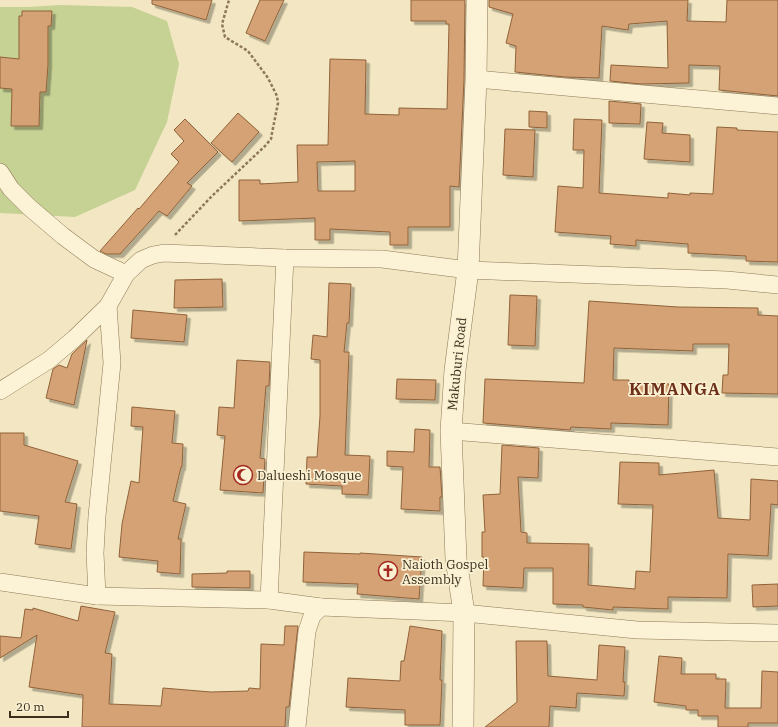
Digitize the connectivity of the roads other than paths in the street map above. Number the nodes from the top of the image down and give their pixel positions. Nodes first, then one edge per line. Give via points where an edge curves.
1 (477, 0) edge
2 (476, 78) junction
3 (778, 106) edge
4 (0, 172) edge
5 (5, 189) edge
6 (285, 258) junction
7 (468, 270) junction
8 (126, 274) junction
9 (778, 285) edge
10 (108, 306) junction
11 (0, 391) edge
12 (451, 431) junction
13 (778, 457) edge
14 (0, 582) edge
15 (97, 596) junction
16 (269, 600) junction
17 (321, 606) junction
18 (464, 613) junction
19 (778, 633) edge
20 (297, 727) edge
21 (464, 727) edge

1 - 2 street, Makuburi Road
2 - 3 street
2 - 7 street, Makuburi Road
4 - 5 street
5 - 8 street via 94,259
6 - 7 street via 382,259
6 - 8 street via 164,253 141,260
6 - 16 street
7 - 9 street via 727,280
7 - 12 street, Makuburi Road via 455,370
8 - 10 street
10 - 11 street via 49,360
10 - 15 street via 112,363 97,516
12 - 13 street
12 - 18 street, Makuburi Road via 456,559
14 - 15 street
15 - 16 street
16 - 17 street
17 - 18 street
17 - 20 street via 312,616 308,631
18 - 19 street via 637,630
18 - 21 street, Makuburi Road

